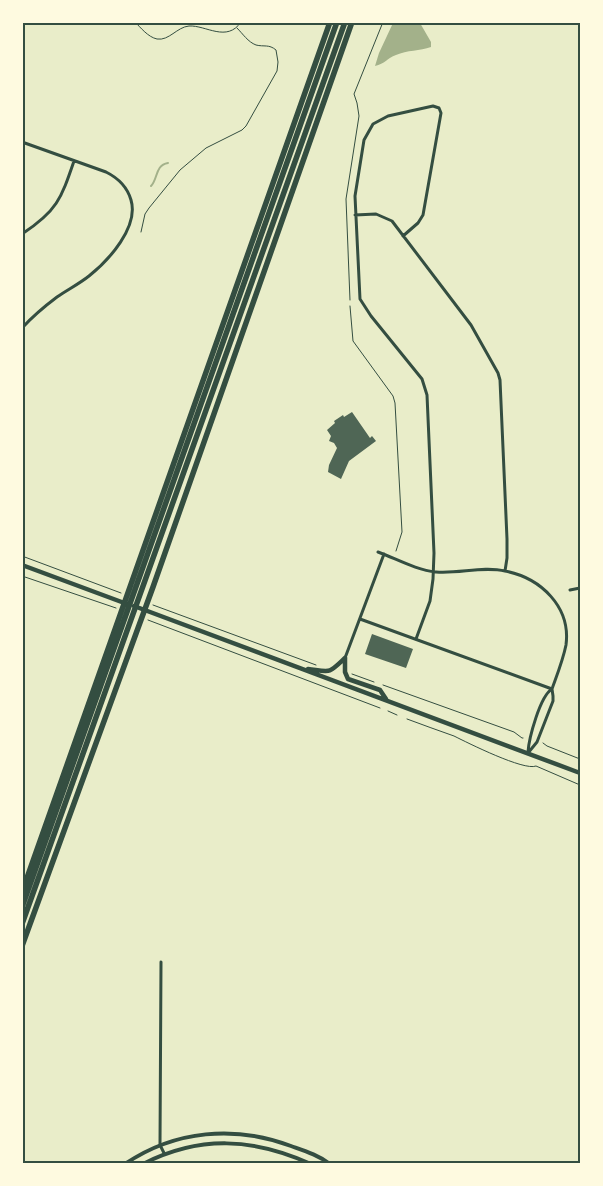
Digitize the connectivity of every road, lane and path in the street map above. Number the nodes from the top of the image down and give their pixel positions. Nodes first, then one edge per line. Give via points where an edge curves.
1 (134, 22) edge
2 (241, 22) edge
3 (330, 22) edge
4 (337, 22) edge
5 (345, 22) edge
6 (352, 22) edge
7 (382, 22) edge
8 (237, 28) junction
9 (22, 142) edge
10 (74, 161) junction
11 (355, 215) junction
12 (141, 232) dead end
13 (22, 234) edge
14 (403, 236) junction
15 (350, 300) dead end
16 (350, 306) dead end
17 (22, 328) edge
18 (396, 551) dead end
19 (378, 552) dead end
20 (384, 554) junction
21 (22, 556) edge
22 (22, 565) edge
23 (433, 571) junction
24 (504, 571) junction
25 (22, 576) edge
26 (100, 585) dead end
27 (580, 588) edge
28 (570, 590) dead end
29 (95, 600) dead end
30 (171, 612) dead end
31 (360, 618) junction
32 (166, 626) dead end
33 (416, 639) junction
34 (346, 658) junction
35 (297, 667) junction
36 (321, 667) dead end
37 (348, 672) dead end
38 (552, 689) junction
39 (386, 700) junction
40 (380, 708) dead end
41 (388, 711) dead end
42 (397, 715) dead end
43 (407, 719) dead end
44 (523, 738) dead end
45 (543, 743) dead end
46 (528, 753) junction
47 (580, 759) edge
48 (580, 772) edge
49 (580, 784) edge
50 (22, 892) edge
51 (22, 906) edge
52 (22, 924) edge
53 (22, 946) edge
54 (160, 962) dead end
55 (246, 1134) junction
56 (246, 1144) junction
57 (160, 1145) junction
58 (164, 1153) junction
59 (125, 1164) edge
60 (143, 1164) edge
61 (311, 1164) edge
62 (330, 1164) edge

1 - 8 path via 154,39 189,26 220,32
2 - 8 path
3 - 50 highway
4 - 51 highway
5 - 52 highway
6 - 53 highway via 153,587
7 - 15 path via 354,94 359,116 346,199
8 - 12 path via 251,42 276,50 275,76 242,130 206,148 176,174 145,214
9 - 10 street
10 - 13 street via 56,205 43,220
10 - 17 street via 106,172 124,185 133,209 130,226 105,261
11 - 14 street via 384,217 392,221
11 - 14 street via 355,196 368,130 388,116 426,106 439,108 441,113 426,206 418,223
11 - 23 street via 360,299 425,387
14 - 24 street via 472,325 498,373 507,540
16 - 18 path via 353,341 395,402 402,532
19 - 20 street
20 - 23 street
20 - 31 street
21 - 26 path
22 - 35 main road
23 - 24 street
23 - 33 street via 430,602
24 - 38 street via 542,587 563,616 566,646
25 - 29 path
27 - 28 street
30 - 36 path
31 - 33 street
31 - 34 street
32 - 40 path
33 - 38 street
34 - 35 main road via 331,671
34 - 39 main road via 348,679 380,690
35 - 39 main road
37 - 44 path
38 - 46 street via 545,694 529,739
38 - 46 street via 554,696 537,742
39 - 46 main road
41 - 42 path
43 - 49 path via 513,762 536,766
45 - 47 path
46 - 48 main road
54 - 57 street
55 - 56 street
55 - 57 street via 185,1136
55 - 62 street via 284,1143
56 - 58 street via 203,1144
56 - 61 street
57 - 58 street
57 - 59 street
58 - 60 street

